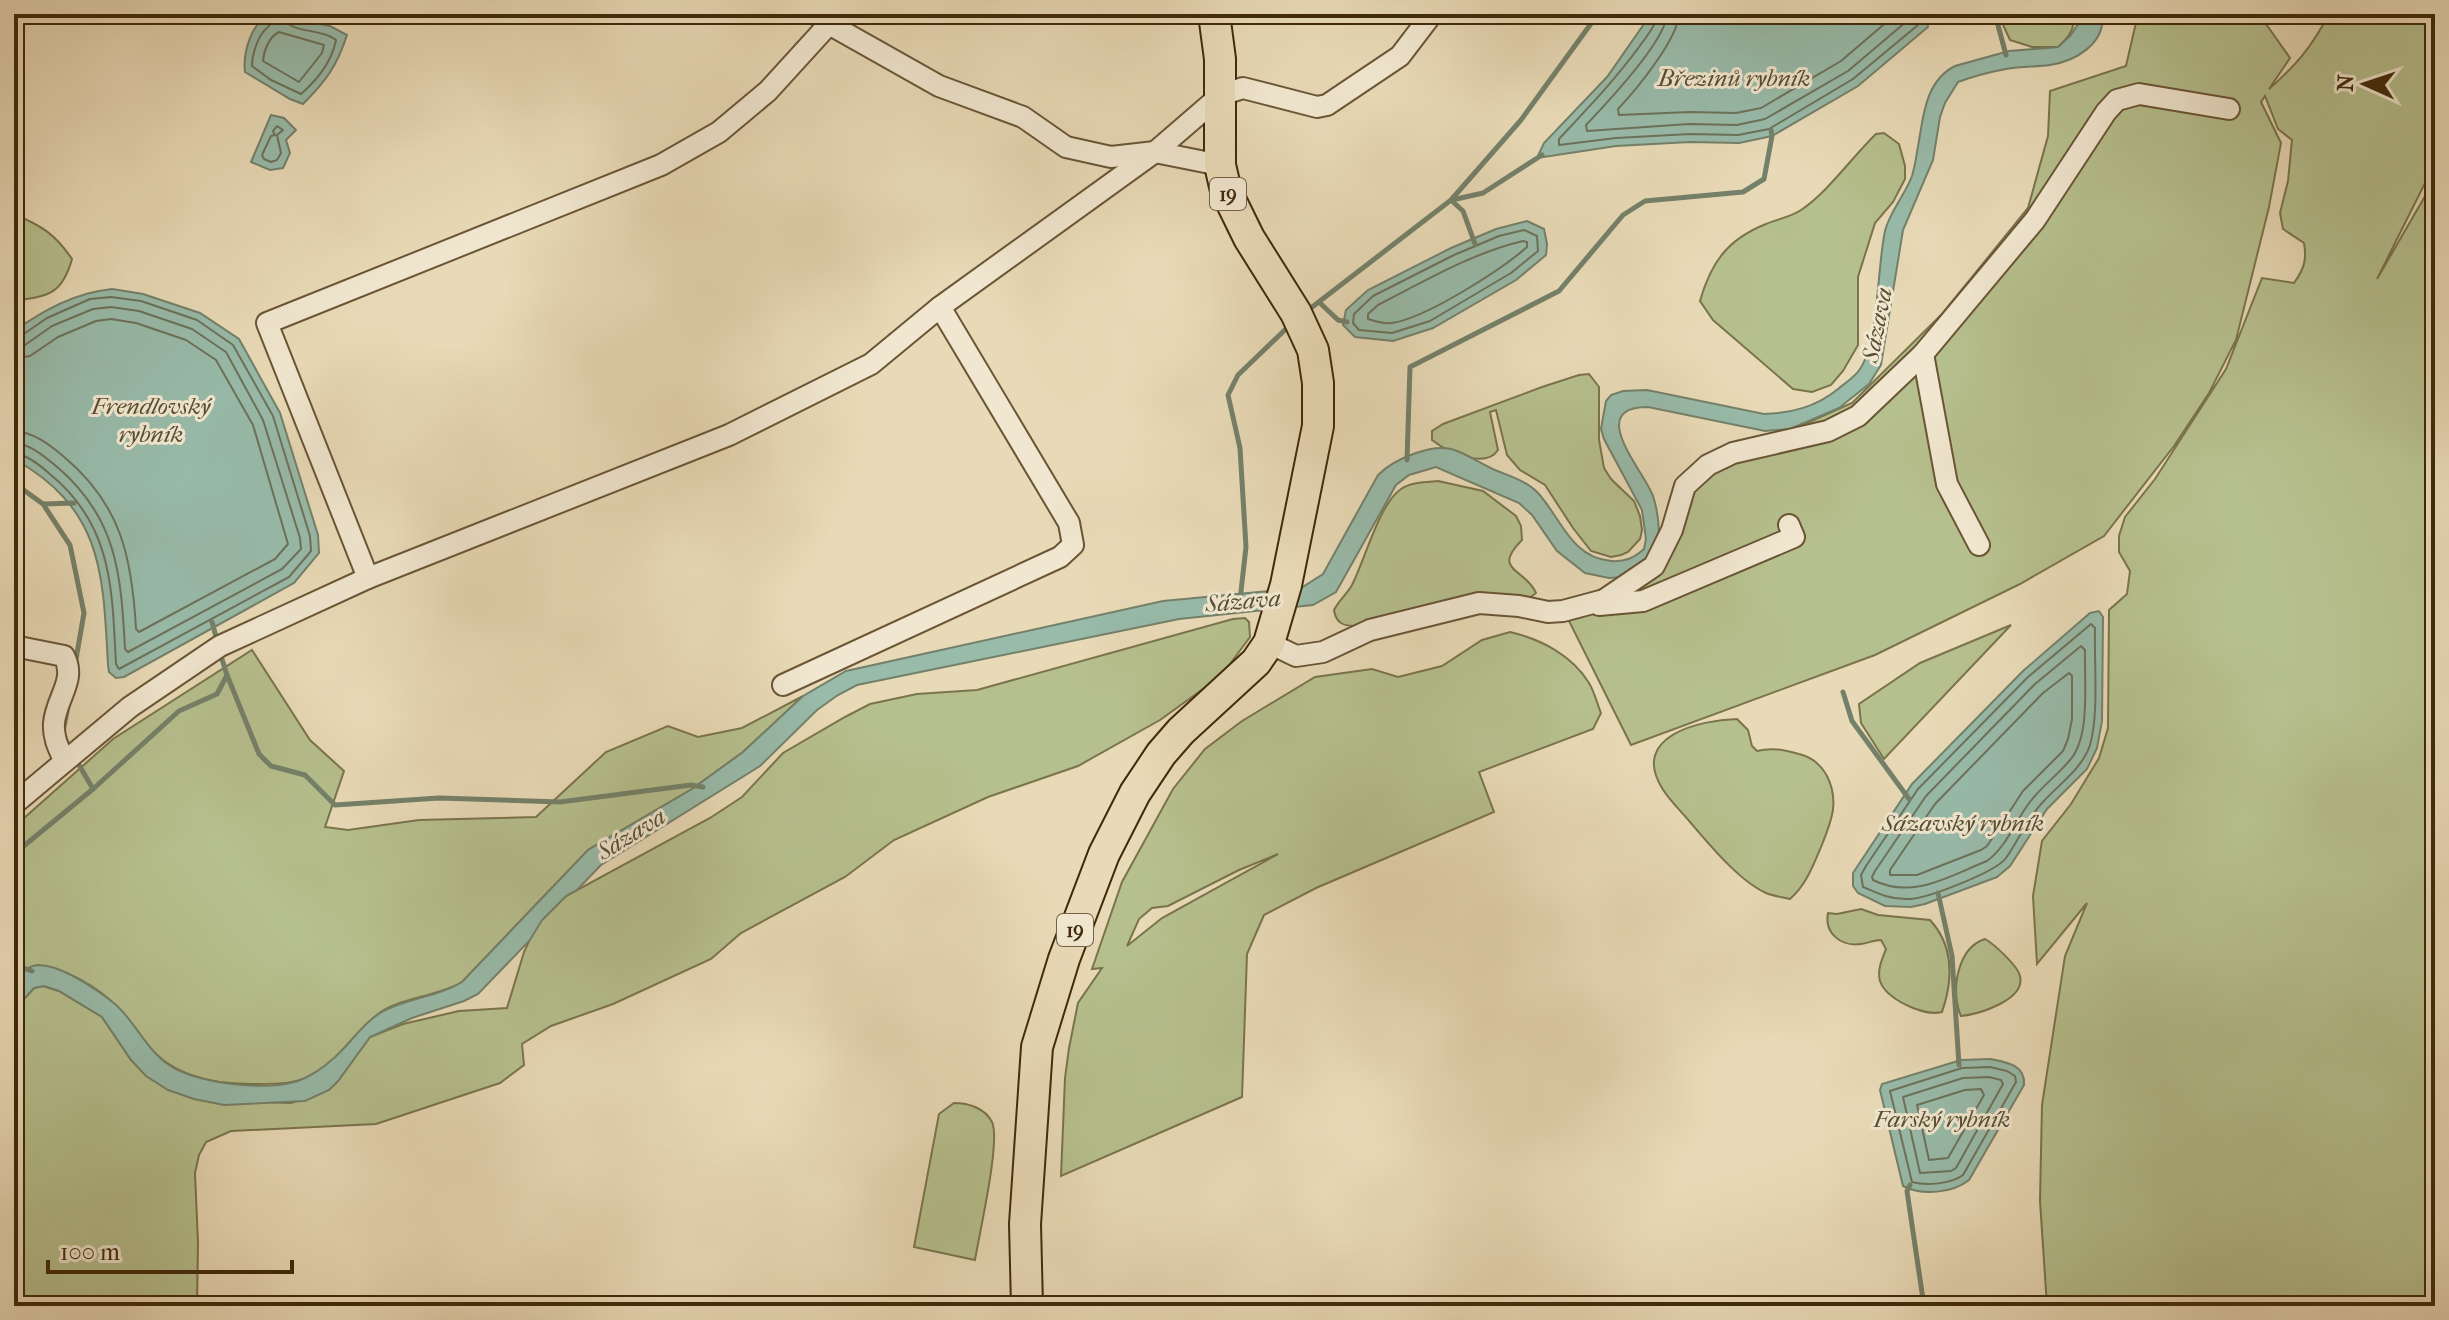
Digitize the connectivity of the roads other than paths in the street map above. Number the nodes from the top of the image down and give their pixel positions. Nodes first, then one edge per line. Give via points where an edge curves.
1 (1214, 14) edge
2 (1431, 15) edge
3 (822, 19) edge
4 (1221, 95) junction
5 (2229, 109) dead end
6 (1155, 152) junction
7 (1220, 165) junction
8 (940, 307) junction
9 (1923, 354) junction
10 (1789, 525) dead end
11 (1979, 545) dead end
12 (368, 578) junction
13 (1587, 606) junction
14 (1269, 643) junction
15 (14, 646) edge
16 (783, 685) dead end
17 (64, 760) junction
18 (14, 804) edge
19 (1027, 1306) edge

1 - 4 main road, 19
2 - 4 street via 1400,56 1327,105 1243,88
3 - 6 street via 939,86 1023,117 1066,147 1111,157
3 - 12 street via 768,91 719,132 661,165 267,323
4 - 6 street
4 - 7 main road, 19
5 - 9 street via 2139,94 2117,100 2035,220
6 - 7 street
6 - 8 street
7 - 14 main road, 19 via 1226,191 1249,238 1299,318 1313,350 1318,383 1318,426
8 - 12 street via 871,364 729,435
8 - 16 street via 1069,523 1073,545 1060,557
9 - 11 street via 1947,484
9 - 13 street via 1858,416 1828,431 1733,453 1708,465 1685,486 1654,566
10 - 13 street via 1794,537 1643,601
12 - 17 street via 220,646
13 - 14 street via 1548,612 1479,603 1370,630 1323,652 1296,656
14 - 19 main road, 19 via 1256,662 1181,731 1135,793 1104,854 1064,959 1037,1047 1025,1224
15 - 17 street via 64,656 68,664 70,677 54,720
17 - 18 street

